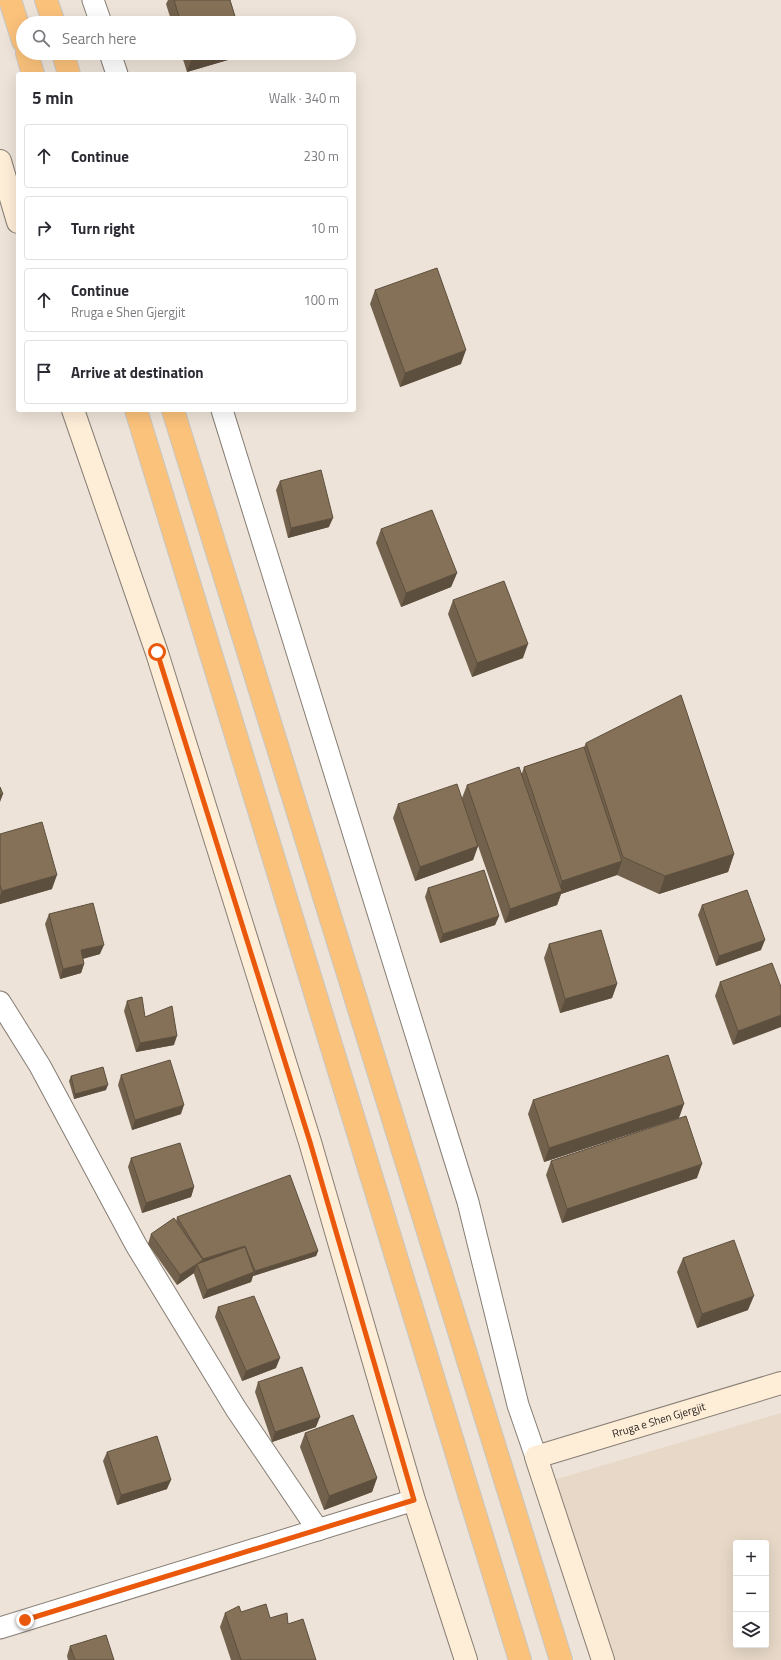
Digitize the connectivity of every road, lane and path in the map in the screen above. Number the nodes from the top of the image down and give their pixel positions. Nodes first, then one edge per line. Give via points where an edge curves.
1 (10, 0) edge
2 (46, 0) edge
3 (93, 0) edge
4 (52, 16) edge
5 (99, 16) edge
6 (16, 19) edge
7 (29, 60) edge
8 (65, 60) edge
9 (112, 60) edge
10 (32, 72) edge
11 (68, 72) edge
12 (116, 72) edge
13 (0, 161) edge
14 (16, 215) edge
15 (74, 412) edge
16 (137, 412) edge
17 (175, 412) edge
18 (223, 412) edge
19 (0, 1002) edge
20 (781, 1383) edge
21 (536, 1457) junction
22 (414, 1500) junction
23 (318, 1530) junction
24 (0, 1628) edge
25 (466, 1660) edge
26 (520, 1660) edge
27 (561, 1660) edge
28 (602, 1660) edge

1 - 6 highway
2 - 4 highway
3 - 5 street
7 - 10 highway
8 - 11 highway
9 - 12 street
13 - 14 street
15 - 22 street via 157,652 296,1097
16 - 26 highway
17 - 27 highway
18 - 21 street via 468,1202 518,1405
19 - 23 street via 40,1066 136,1245 236,1408
20 - 21 street, Rruga e Shen Gjergjit
21 - 28 street
22 - 23 street
22 - 25 street
23 - 24 street

